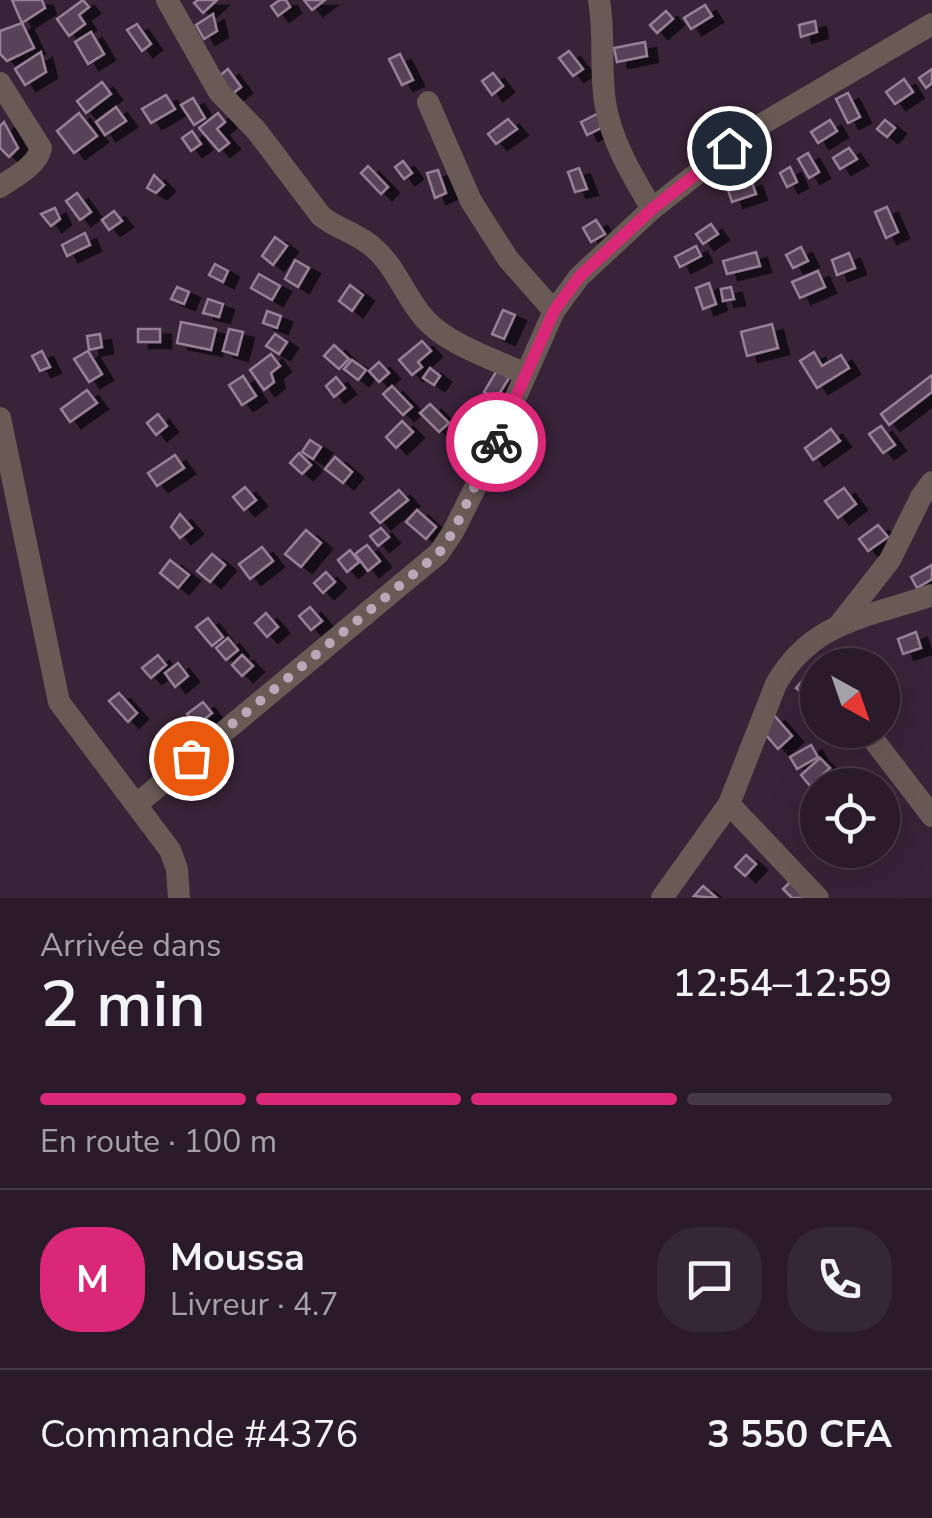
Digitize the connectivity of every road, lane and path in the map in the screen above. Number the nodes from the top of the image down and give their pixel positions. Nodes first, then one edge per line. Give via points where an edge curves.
1 (166, 0) edge
2 (599, 0) edge
3 (932, 24) edge
4 (0, 83) edge
5 (428, 102) dead end
6 (0, 187) edge
7 (652, 209) junction
8 (554, 311) junction
9 (526, 374) junction
10 (0, 418) edge
11 (932, 482) edge
12 (932, 595) edge
13 (839, 625) junction
14 (818, 648) edge
15 (800, 661) edge
16 (882, 748) edge
17 (924, 795) edge
18 (137, 804) junction
19 (729, 804) junction
20 (932, 816) edge
21 (179, 898) edge
22 (662, 898) edge
23 (818, 898) edge

1 - 9 street via 219,92 321,216 376,249 440,334
2 - 7 street via 605,102 624,162
3 - 7 street via 755,128
4 - 6 street via 41,148 33,164
5 - 8 street via 471,201 508,259
7 - 8 street via 579,277
8 - 9 street
9 - 18 street via 439,553
10 - 18 street via 58,702
11 - 13 street via 890,560
12 - 13 street
13 - 14 street
15 - 19 street via 787,666 776,684
16 - 17 street
17 - 20 street
18 - 21 street via 170,850
19 - 22 street
19 - 23 street

